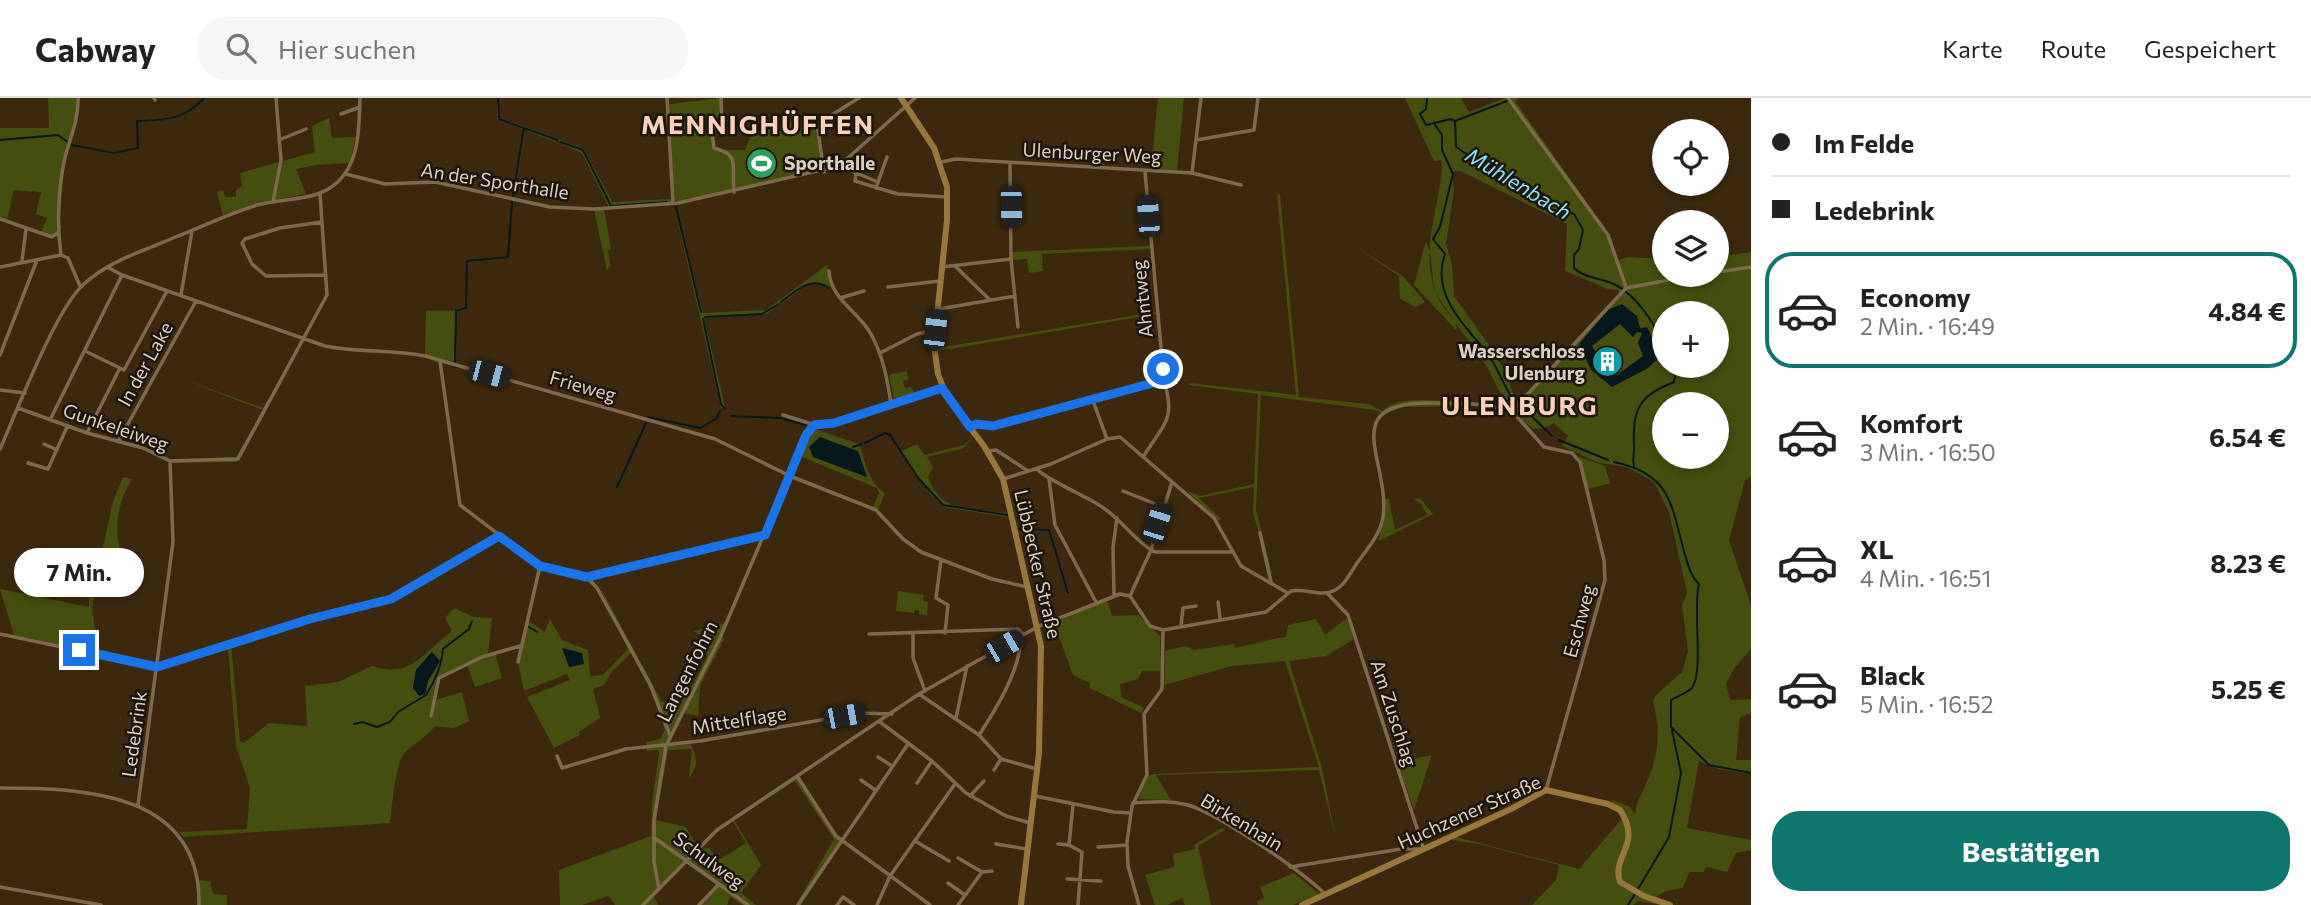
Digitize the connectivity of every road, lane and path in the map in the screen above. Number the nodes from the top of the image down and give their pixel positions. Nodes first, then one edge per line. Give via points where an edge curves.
1 (78, 98) edge
2 (276, 98) edge
3 (360, 98) edge
4 (667, 98) edge
5 (721, 98) edge
6 (859, 98) edge
7 (901, 98) edge
8 (915, 98) edge
9 (1202, 98) edge
10 (1258, 98) edge
11 (1508, 98) edge
12 (907, 106) junction
13 (360, 107) junction
14 (341, 114) dead end
15 (306, 129) dead end
16 (279, 140) junction
17 (1196, 140) junction
18 (887, 157) dead end
19 (941, 162) junction
20 (1010, 163) junction
21 (839, 166) junction
22 (1145, 171) junction
23 (824, 172) junction
24 (1192, 173) junction
25 (346, 174) junction
26 (856, 174) junction
27 (878, 182) junction
28 (1241, 185) dead end
29 (876, 188) junction
30 (734, 191) junction
31 (320, 194) junction
32 (948, 198) junction
33 (273, 202) junction
34 (673, 203) junction
35 (0, 219) edge
36 (322, 222) junction
37 (26, 229) junction
38 (192, 231) junction
39 (58, 232) junction
40 (52, 237) junction
41 (60, 244) junction
42 (61, 255) junction
43 (1012, 259) junction
44 (37, 260) junction
45 (22, 262) junction
46 (955, 266) junction
47 (0, 267) edge
48 (107, 267) junction
49 (942, 267) junction
50 (1751, 267) edge
51 (1729, 270) edge
52 (829, 271) dead end
53 (122, 275) junction
54 (326, 275) junction
55 (940, 281) junction
56 (1652, 284) edge
57 (80, 286) junction
58 (888, 287) dead end
59 (1623, 290) junction
60 (167, 291) junction
61 (864, 291) dead end
62 (181, 295) junction
63 (1015, 296) junction
64 (840, 298) junction
65 (990, 300) junction
66 (196, 301) junction
67 (937, 309) junction
68 (1018, 327) dead end
69 (935, 330) junction
70 (0, 333) edge
71 (8, 336) junction
72 (304, 339) junction
73 (84, 350) junction
74 (880, 353) junction
75 (0, 355) edge
76 (440, 360) junction
77 (122, 369) junction
78 (1164, 380) junction
79 (942, 388) junction
80 (0, 390) edge
81 (25, 393) junction
82 (1092, 398) junction
83 (891, 403) junction
84 (18, 408) junction
85 (1512, 411) junction
86 (783, 415) dead end
87 (50, 420) junction
88 (814, 425) junction
89 (67, 427) junction
90 (970, 427) junction
91 (87, 433) junction
92 (1107, 439) junction
93 (119, 440) junction
94 (44, 444) dead end
95 (0, 449) edge
96 (57, 450) junction
97 (988, 451) junction
98 (1143, 457) junction
99 (170, 461) junction
100 (28, 463) dead end
101 (1037, 469) junction
102 (1028, 471) junction
103 (790, 476) junction
104 (1003, 479) junction
105 (1049, 479) junction
106 (1172, 482) junction
107 (1123, 491) dead end
108 (1163, 507) junction
109 (1117, 518) junction
110 (1260, 533) dead end
111 (765, 535) junction
112 (499, 536) junction
113 (1151, 550) junction
114 (1233, 552) junction
115 (941, 560) junction
116 (540, 566) junction
117 (587, 577) junction
118 (595, 577) junction
119 (592, 582) junction
120 (1271, 582) junction
121 (1029, 586) junction
122 (1337, 589) junction
123 (1286, 593) junction
124 (1327, 593) junction
125 (1114, 595) junction
126 (1130, 596) junction
127 (1096, 601) junction
128 (1337, 601) junction
129 (1217, 602) dead end
130 (1196, 606) dead end
131 (1220, 618) junction
132 (1181, 626) junction
133 (1037, 627) junction
134 (1163, 630) junction
135 (945, 632) junction
136 (0, 634) edge
137 (869, 634) dead end
138 (914, 634) junction
139 (1021, 635) junction
140 (520, 646) junction
141 (518, 662) dead end
142 (968, 666) junction
143 (157, 667) junction
144 (925, 691) junction
145 (919, 694) junction
146 (892, 714) junction
147 (431, 716) dead end
148 (956, 718) junction
149 (880, 722) junction
150 (670, 735) junction
151 (979, 735) junction
152 (908, 744) junction
153 (666, 746) junction
154 (557, 756) dead end
155 (878, 757) dead end
156 (1001, 759) junction
157 (932, 761) junction
158 (891, 766) junction
159 (1037, 769) junction
160 (994, 770) dead end
161 (797, 776) junction
162 (861, 780) dead end
163 (984, 781) dead end
164 (916, 783) dead end
165 (955, 784) junction
166 (0, 788) edge
167 (875, 790) junction
168 (1546, 790) junction
169 (970, 796) junction
170 (1035, 796) junction
171 (1133, 803) junction
172 (138, 805) junction
173 (1073, 805) junction
174 (1130, 813) junction
175 (1032, 824) junction
176 (654, 837) junction
177 (841, 839) junction
178 (915, 841) junction
179 (996, 844) dead end
180 (1058, 844) dead end
181 (1069, 845) junction
182 (1127, 845) junction
183 (1098, 847) dead end
184 (1029, 849) junction
185 (1424, 849) junction
186 (958, 858) dead end
187 (686, 860) junction
188 (949, 862) dead end
189 (1290, 867) junction
190 (992, 871) dead end
191 (982, 872) junction
192 (890, 876) junction
193 (1067, 879) dead end
194 (1080, 879) junction
195 (1101, 881) dead end
196 (948, 883) dead end
197 (719, 884) junction
198 (0, 887) edge
199 (659, 888) junction
200 (965, 895) junction
201 (1325, 895) junction
202 (924, 903) edge
203 (101, 905) edge
204 (200, 905) edge
205 (643, 905) edge
206 (699, 905) edge
207 (748, 905) edge
208 (798, 905) edge
209 (837, 905) edge
210 (854, 905) edge
211 (877, 905) edge
212 (930, 905) edge
213 (958, 905) edge
214 (1021, 905) edge
215 (1078, 905) edge
216 (1139, 905) edge
217 (1301, 905) edge
218 (1670, 905) edge

1 - 39 street via 63,166
2 - 16 street
3 - 13 street
4 - 34 street
5 - 30 street via 722,123 712,133 712,141 714,148 732,155
6 - 23 street via 817,124
7 - 12 main road, Lübbecker Straße
8 - 12 street
9 - 17 street
10 - 17 street via 1254,130
11 - 59 street via 1608,235
12 - 19 main road, Lübbecker Straße
12 - 21 street, An der Sporthalle
13 - 14 street
13 - 25 street via 357,144
15 - 16 street
16 - 33 street via 281,160
17 - 24 street
18 - 27 street
19 - 20 street, Ulenburger Weg
19 - 32 main road, Lübbecker Straße
20 - 22 street, Ulenburger Weg
20 - 43 street
21 - 23 street, An der Sporthalle
21 - 26 street
22 - 24 street, Ulenburger Weg
22 - 78 street, Ahntweg
23 - 30 street, An der Sporthalle
24 - 28 street, Ulenburger Weg
25 - 31 street
25 - 34 street, An der Sporthalle via 385,184 435,182 550,207
26 - 27 street
26 - 29 street via 855,181
27 - 29 street
29 - 32 street
30 - 34 street, An der Sporthalle
31 - 33 street
31 - 36 street
32 - 49 main road, Lübbecker Straße
33 - 38 street
35 - 37 street
36 - 54 street
36 - 54 street via 280,228 242,243 252,264 266,276
37 - 40 street
37 - 45 street
38 - 48 street
38 - 62 street
39 - 40 street
39 - 41 street
40 - 41 street
41 - 42 street
42 - 44 street
42 - 57 street via 68,258
43 - 46 street
43 - 63 street
44 - 45 street
44 - 71 street
45 - 47 street
46 - 49 street
46 - 65 street
48 - 53 street, Frieweg
48 - 57 street
49 - 55 main road, Lübbecker Straße
50 - 51 street
52 - 64 street via 830,285
53 - 60 street, Frieweg
53 - 73 street
54 - 72 street via 327,295
55 - 58 street
55 - 67 main road, Lübbecker Straße
56 - 59 street
57 - 81 street
59 - 85 street
60 - 62 street, Frieweg
60 - 77 street
61 - 64 street
62 - 66 street, Frieweg
63 - 65 street
63 - 68 street
64 - 74 street via 867,328
65 - 67 street
66 - 72 street, Frieweg
66 - 93 street, In der Lake
67 - 69 main road, Lübbecker Straße
69 - 74 street
69 - 79 main road, Lübbecker Straße via 934,357
70 - 71 street
71 - 75 street
72 - 76 street, Frieweg via 346,350 398,351
72 - 99 street, Gunkeleiweg via 238,459
73 - 77 street
73 - 87 street
74 - 83 street
76 - 103 street, Frieweg via 699,433
76 - 112 street via 460,505
77 - 91 street
78 - 82 street
78 - 98 street, Ahntweg via 1171,413
79 - 83 street
79 - 90 main road, Lübbecker Straße
80 - 81 street
81 - 84 street
82 - 90 street via 1005,424
82 - 92 street
83 - 88 street via 834,423
84 - 87 street, Gunkeleiweg
84 - 95 street
85 - 122 street via 1426,403 1395,406 1382,414 1372,435 1384,506 1381,524
85 - 168 street, Eschweg via 1544,447 1572,453 1580,462 1604,559 1602,595
86 - 88 street
87 - 89 street, Gunkeleiweg
88 - 103 street, Langenfohrn
89 - 91 street, Gunkeleiweg
89 - 96 street
90 - 97 main road, Lübbecker Straße
91 - 93 street, Gunkeleiweg
92 - 98 street via 1120,437
92 - 101 street
93 - 99 street, Gunkeleiweg
94 - 96 street
96 - 100 street via 48,469
97 - 102 street via 996,450
97 - 104 main road, Lübbecker Straße
98 - 106 street
99 - 143 street, Ledebrink via 173,542
101 - 102 street
101 - 105 street
102 - 104 street
103 - 111 street, Langenfohrn
103 - 115 street, Frieweg via 876,510 914,548
104 - 121 main road, Lübbecker Straße
105 - 109 street via 1070,487
105 - 127 street via 1055,525
106 - 108 street
106 - 114 street via 1214,519
107 - 108 street
108 - 113 street
109 - 113 street
109 - 125 street
110 - 120 street
111 - 118 street
111 - 150 street, Langenfohrn via 720,638
112 - 116 street
112 - 143 street, Ledebrink via 391,599
113 - 114 street
113 - 126 street
114 - 120 street via 1246,570
115 - 121 street, Frieweg via 1013,586
115 - 135 street via 936,598 947,605
116 - 117 street
116 - 140 street
117 - 118 street
117 - 119 street
118 - 119 street
119 - 150 street via 650,684
120 - 123 street
121 - 133 main road, Lübbecker Straße
122 - 124 street
122 - 128 street
123 - 124 street via 1305,589
123 - 131 street via 1266,612
124 - 128 street, Am Zuschlag
125 - 126 street
125 - 127 street
126 - 134 street via 1145,621
127 - 133 street
128 - 185 street, Am Zuschlag via 1351,623
129 - 131 street
130 - 132 street via 1183,608
131 - 132 street
132 - 134 street
133 - 139 street
133 - 159 main road, Lübbecker Straße via 1043,682
134 - 171 street via 1162,689 1144,714 1147,775
135 - 138 street
135 - 139 street via 1018,629
136 - 143 street, Ledebrink
137 - 138 street
138 - 144 street via 914,658
139 - 142 street
139 - 151 street via 1000,702
140 - 141 street
140 - 147 street via 482,657 439,678
142 - 144 street
142 - 148 street
143 - 172 street, Ledebrink
144 - 145 street
145 - 146 street
145 - 148 street
146 - 149 street
146 - 153 street, Mittelflage via 861,713
148 - 151 street
149 - 152 street
149 - 161 street
150 - 153 street, Langenfohrn
151 - 156 street
152 - 157 street
152 - 158 street
153 - 154 street, Mittelflage via 626,749 562,768
153 - 176 street, Langenfohrn
155 - 158 street
156 - 159 street
156 - 160 street
157 - 164 street
157 - 165 street
158 - 167 street
159 - 170 main road, Lübbecker Straße
161 - 177 street
161 - 187 street via 710,835
162 - 167 street
163 - 169 street
165 - 169 street
165 - 178 street
166 - 172 street via 44,789
167 - 177 street
168 - 185 main road, Huchzener Straße
168 - 218 main road, Huchzener Straße via 1616,808 1623,815 1629,844 1618,877 1623,885
169 - 175 street
170 - 173 street
170 - 175 main road, Lübbecker Straße
171 - 174 street
171 - 189 street, Birkenhain via 1169,802 1194,808
172 - 204 street via 181,836
173 - 174 street
173 - 181 street
174 - 182 street
175 - 184 main road, Lübbecker Straße
176 - 187 street, Schulweg
176 - 199 street, Langenfohrn
177 - 192 street
177 - 208 street
178 - 188 street
178 - 192 street
179 - 184 street
180 - 181 street
181 - 194 street via 1082,852
182 - 183 street
182 - 216 street
184 - 214 main road, Lübbecker Straße
185 - 189 street
185 - 201 main road, Huchzener Straße
186 - 191 street
187 - 197 street, Schulweg
187 - 199 street
189 - 201 street, Birkenhain
190 - 191 street
191 - 200 street
192 - 202 street
192 - 211 street
193 - 194 street
194 - 195 street
194 - 215 street
196 - 200 street
197 - 206 street
197 - 207 street, Schulweg
198 - 203 street
199 - 205 street
200 - 213 street
201 - 217 main road, Huchzener Straße
202 - 212 street
209 - 210 street via 843,897

